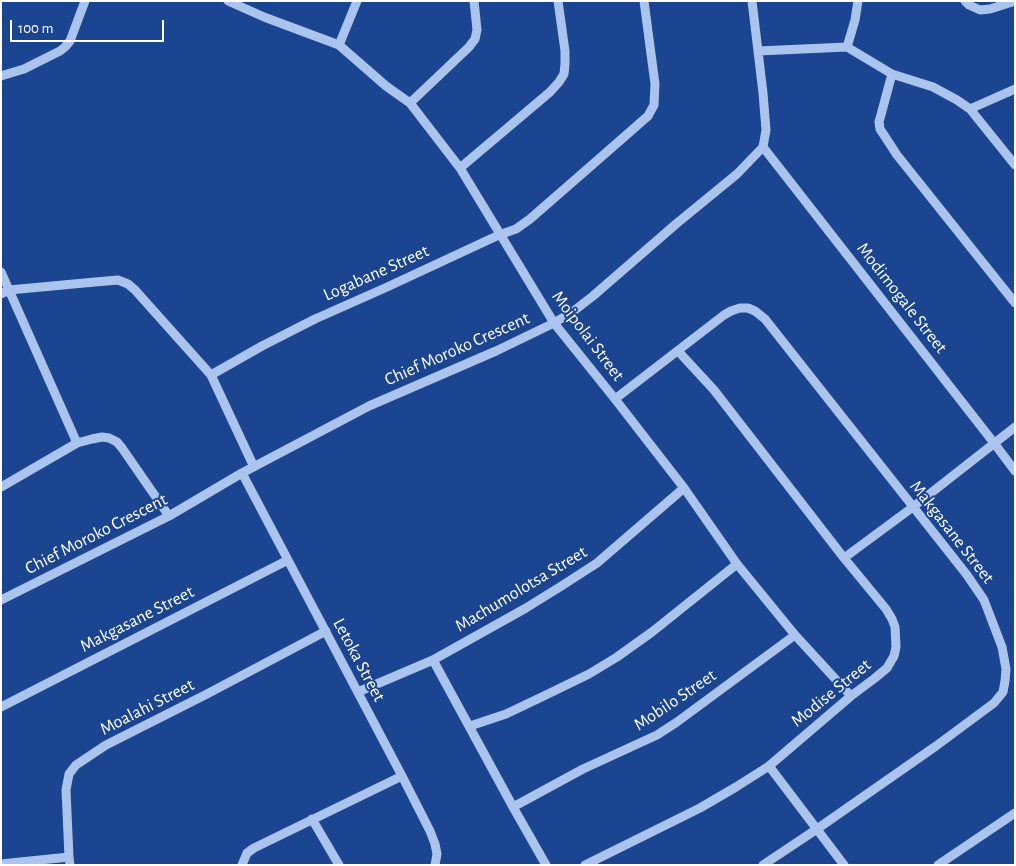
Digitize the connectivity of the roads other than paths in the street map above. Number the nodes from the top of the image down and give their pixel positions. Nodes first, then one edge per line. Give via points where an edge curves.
1 (85, 1) edge
2 (228, 1) edge
3 (357, 1) edge
4 (474, 1) edge
5 (558, 1) edge
6 (644, 1) edge
7 (752, 1) edge
8 (858, 1) edge
9 (965, 1) edge
10 (1015, 2) edge
11 (339, 45) junction
12 (846, 47) junction
13 (758, 50) junction
14 (2, 73) edge
15 (892, 74) junction
16 (1015, 89) edge
17 (410, 103) junction
18 (970, 109) junction
19 (763, 147) junction
20 (1015, 165) edge
21 (460, 168) junction
22 (499, 235) junction
23 (1, 272) edge
24 (5, 292) edge
25 (1015, 303) edge
26 (554, 323) junction
27 (678, 351) junction
28 (211, 375) junction
29 (615, 398) junction
30 (1015, 427) edge
31 (78, 443) junction
32 (994, 443) junction
33 (254, 467) junction
34 (1015, 471) edge
35 (242, 473) junction
36 (1, 487) edge
37 (684, 488) junction
38 (913, 507) junction
39 (169, 516) junction
40 (844, 558) junction
41 (288, 560) junction
42 (737, 564) junction
43 (1, 600) edge
44 (326, 631) junction
45 (795, 635) junction
46 (434, 660) junction
47 (358, 692) junction
48 (851, 696) junction
49 (1, 707) edge
50 (470, 726) junction
51 (768, 766) junction
52 (402, 776) junction
53 (513, 807) junction
54 (1015, 813) edge
55 (312, 819) junction
56 (817, 829) junction
57 (69, 861) edge
58 (1, 864) edge
59 (242, 865) edge
60 (338, 865) edge
61 (435, 865) edge
62 (546, 865) edge
63 (585, 865) edge
64 (763, 865) edge
65 (844, 865) edge
66 (938, 865) edge

1 - 14 street via 66,48 24,69
2 - 11 street, Moipolai Street
3 - 11 street
4 - 17 street via 477,30 469,47
5 - 21 street via 565,51 564,74 550,92
6 - 22 street, Logabane Street via 655,84 653,110 530,219
7 - 13 street
8 - 12 street
9 - 10 street via 980,10
11 - 17 street, Moipolai Street
12 - 13 street
12 - 15 street
13 - 19 street via 766,130
15 - 18 street via 933,87
15 - 25 street via 880,129 897,155
16 - 18 street
17 - 21 street, Moipolai Street
18 - 20 street
19 - 26 street, Chief Moroko Crescent via 737,174 593,296
19 - 32 street, Modimogale Street
21 - 22 street, Moipolai Street
22 - 26 street, Moipolai Street
22 - 28 street, Logabane Street via 315,319
23 - 24 street
24 - 28 street via 102,281 124,282 135,290
24 - 31 street
26 - 29 street, Moipolai Street
26 - 33 street, Chief Moroko Crescent via 369,406
27 - 29 street, Makgasane Street
27 - 38 street, Makgasane Street via 731,311 748,308 755,311 765,319
27 - 40 street, Modise Street via 714,390
28 - 33 street
29 - 37 street, Moipolai Street
30 - 32 street
31 - 36 street
31 - 39 street via 102,437 117,442
32 - 34 street, Modimogale Street
32 - 38 street
33 - 35 street, Chief Moroko Crescent
35 - 39 street, Chief Moroko Crescent
35 - 41 street, Letoka Street
37 - 42 street, Moipolai Street
37 - 46 street, Machumolotsa Street via 597,563
38 - 40 street
38 - 56 street, Makgasane Street via 984,600 1002,647 1006,669 1003,692 994,703 936,746
39 - 43 street, Chief Moroko Crescent
40 - 48 street, Modise Street via 886,609 896,637 894,656 887,668
41 - 44 street, Letoka Street
41 - 49 street, Makgasane Street
42 - 45 street, Moipolai Street
42 - 50 street via 652,632 589,674 506,714
44 - 47 street, Letoka Street
44 - 57 street, Moalahi Street via 106,745 76,765 69,774 66,790
45 - 48 street, Moipolai Street
45 - 53 street, Mobilo Street via 657,735 583,769
46 - 47 street, Machumolotsa Street
46 - 50 street
47 - 52 street, Letoka Street
48 - 51 street, Modise Street
50 - 53 street
51 - 56 street
51 - 63 street, Modise Street via 700,808
52 - 55 street
52 - 61 street, Letoka Street via 435,844
53 - 62 street
54 - 66 street
55 - 59 street via 254,848 247,853
55 - 60 street
56 - 64 street, Makgasane Street
56 - 65 street
57 - 58 street

